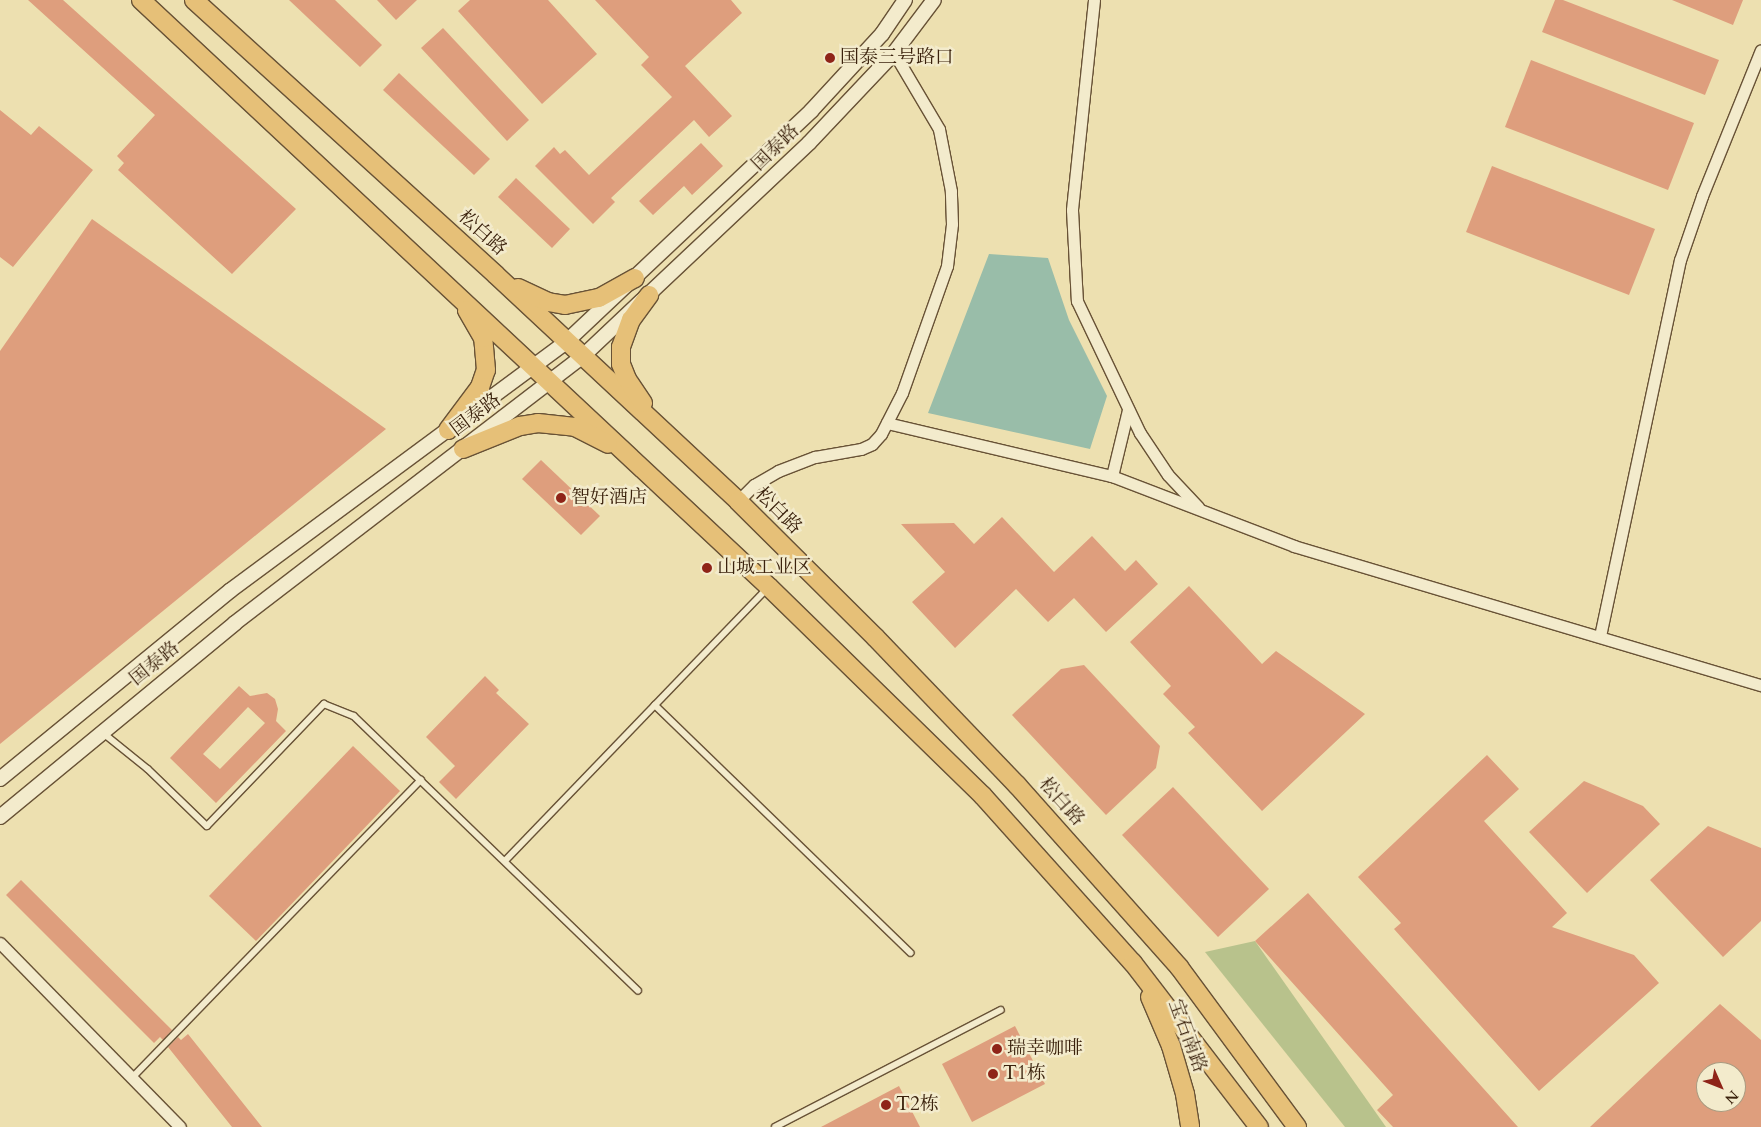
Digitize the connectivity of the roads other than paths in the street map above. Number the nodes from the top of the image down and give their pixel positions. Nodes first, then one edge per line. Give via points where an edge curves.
1 (141, 0) edge
2 (194, 0) edge
3 (905, 0) edge
4 (934, 0) edge
5 (1094, 0) edge
6 (1761, 50) edge
7 (894, 53) junction
8 (496, 275) junction
9 (635, 278) junction
10 (453, 288) junction
11 (649, 295) junction
12 (566, 342) junction
13 (582, 357) junction
14 (536, 366) junction
15 (552, 382) junction
16 (1128, 410) junction
17 (887, 423) junction
18 (448, 430) junction
19 (678, 446) junction
20 (463, 449) junction
21 (639, 464) junction
22 (1112, 476) junction
23 (738, 501) junction
24 (1204, 512) junction
25 (769, 587) junction
26 (1600, 636) junction
27 (1761, 685) edge
28 (655, 705) junction
29 (102, 732) junction
30 (0, 779) edge
31 (421, 780) junction
32 (0, 817) edge
33 (504, 861) junction
34 (0, 943) edge
35 (911, 953) dead end
36 (1133, 963) junction
37 (638, 990) dead end
38 (1001, 1010) dead end
39 (132, 1078) junction
40 (790, 1119) junction
41 (180, 1127) edge
42 (775, 1127) edge
43 (794, 1127) edge
44 (1190, 1127) edge
45 (1259, 1127) edge
46 (1297, 1127) edge

1 - 10 main road
2 - 8 main road, 松白路
3 - 9 street, 国泰路 via 882,34 811,111
4 - 7 street, 国泰路
5 - 16 street via 1072,210 1077,301
6 - 26 street via 1702,196 1678,268
7 - 11 street, 国泰路 via 809,143
7 - 17 street via 939,129 951,191 952,224 947,266 902,393
8 - 9 main road via 530,296 565,305 599,298
8 - 12 main road, 松白路
9 - 12 street, 国泰路
10 - 14 main road
10 - 18 main road via 483,338 486,370 480,387
11 - 13 street, 国泰路
11 - 19 main road via 625,333 621,347 622,364 634,391
12 - 13 main road, 松白路
12 - 14 street, 国泰路
13 - 15 street, 国泰路
13 - 19 main road, 松白路
14 - 15 main road
14 - 18 street, 国泰路
15 - 20 street, 国泰路
15 - 21 main road
16 - 22 street
16 - 24 street via 1153,455
17 - 22 street
17 - 23 street via 872,444 800,461 754,485
18 - 30 street, 国泰路 via 231,590
19 - 23 main road, 松白路
20 - 21 main road via 520,426 552,423 575,427 595,436
20 - 29 street, 国泰路 via 235,623
21 - 25 main road
22 - 24 street
23 - 46 main road, 松白路 via 876,638 1093,868 1179,967
24 - 26 street via 1294,546
25 - 28 lane
25 - 36 main road via 983,796
26 - 27 street
28 - 33 lane
28 - 35 lane
29 - 31 lane via 148,769 207,826 324,704 354,716
29 - 32 street, 国泰路
31 - 33 lane
31 - 39 lane
33 - 37 lane
34 - 39 street
36 - 44 main road, 宝石南路 via 1171,1046 1185,1094
36 - 45 main road
38 - 40 lane
39 - 41 street
40 - 42 lane
40 - 43 lane

